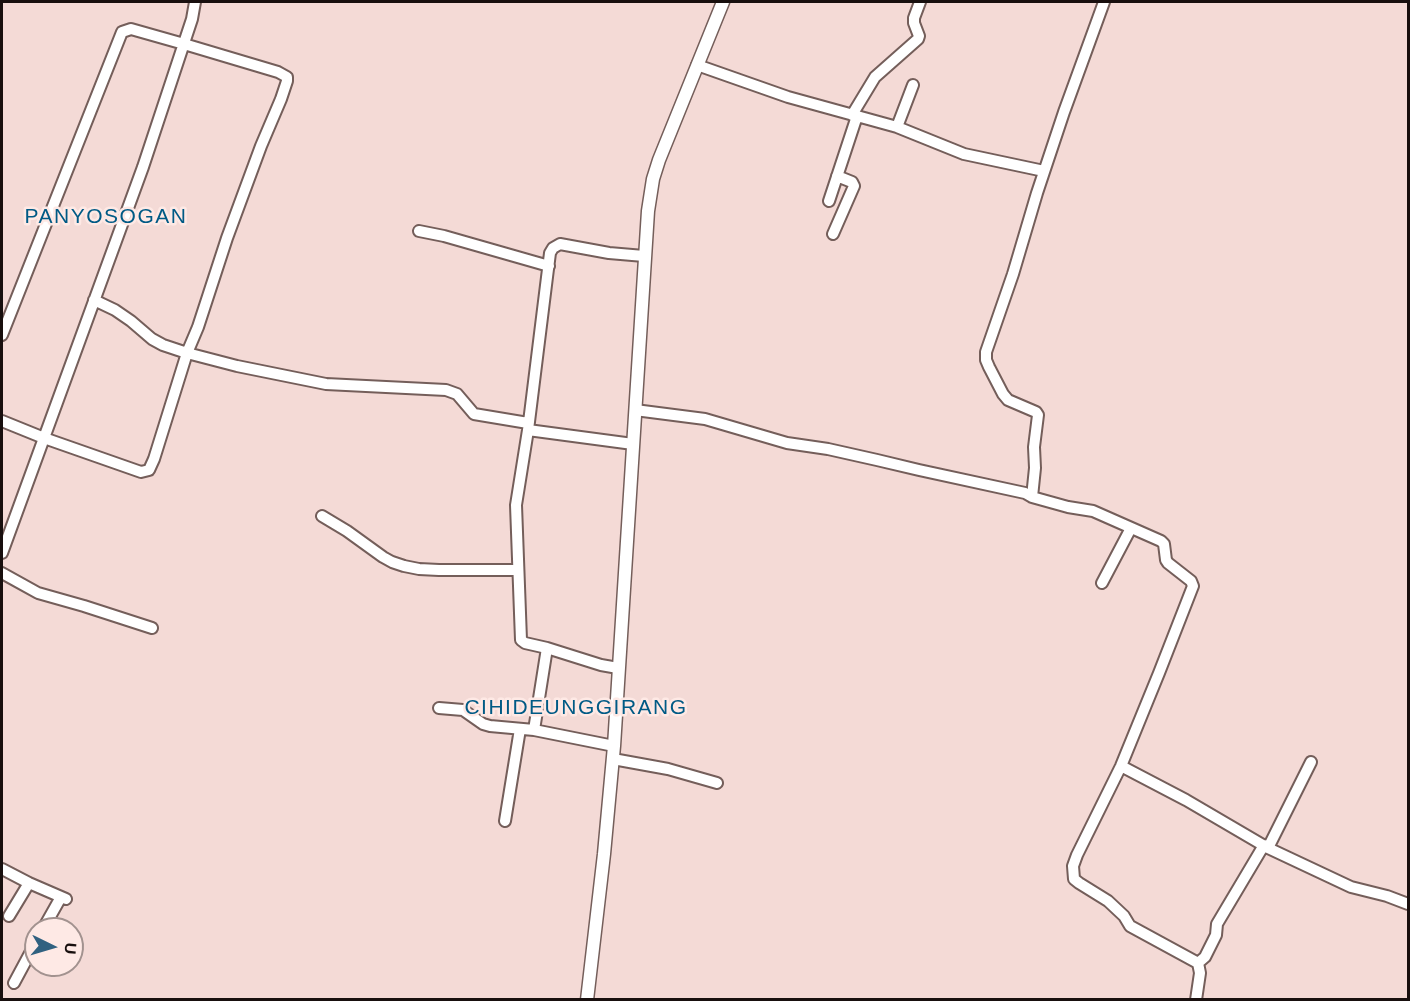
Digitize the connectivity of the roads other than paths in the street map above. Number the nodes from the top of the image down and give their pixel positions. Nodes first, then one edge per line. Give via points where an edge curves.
1 (195, 2) edge
2 (723, 2) edge
3 (920, 2) edge
4 (1104, 2) edge
5 (184, 44) junction
6 (697, 65) junction
7 (913, 85) dead end
8 (854, 115) junction
9 (897, 127) junction
10 (1044, 171) junction
11 (837, 176) junction
12 (829, 201) dead end
13 (419, 231) dead end
14 (833, 234) dead end
15 (644, 256) junction
16 (549, 266) junction
17 (94, 300) junction
18 (2, 335) edge
19 (187, 352) junction
20 (635, 410) junction
21 (2, 421) edge
22 (528, 427) junction
23 (44, 438) junction
24 (633, 444) junction
25 (1032, 497) junction
26 (322, 516) dead end
27 (1131, 528) junction
28 (2, 553) edge
29 (518, 570) junction
30 (2, 573) edge
31 (1102, 583) dead end
32 (152, 628) dead end
33 (547, 648) junction
34 (618, 668) junction
35 (439, 708) dead end
36 (520, 729) junction
37 (534, 730) junction
38 (613, 753) junction
39 (1311, 762) dead end
40 (1120, 766) junction
41 (717, 783) dead end
42 (505, 821) dead end
43 (1266, 846) junction
44 (2, 869) edge
45 (29, 883) junction
46 (1408, 891) edge
47 (1404, 902) edge
48 (9, 916) dead end
49 (51, 917) edge
50 (1198, 963) junction
51 (24, 964) edge
52 (14, 982) dead end
53 (587, 999) edge
54 (1196, 999) edge

1 - 5 street
2 - 6 main road
3 - 8 street via 914,18 918,39 875,77
4 - 10 street
5 - 17 street
5 - 18 street via 131,29 121,34
5 - 19 street via 278,72 288,79
6 - 8 street
6 - 15 main road via 653,179
7 - 9 street
8 - 9 street
8 - 11 street
9 - 10 street via 964,153
10 - 25 street via 986,352 986,360 1003,394 1038,415
11 - 12 street
11 - 14 street via 854,186
13 - 16 street
15 - 16 street via 560,244 550,253
15 - 20 main road
16 - 22 street
17 - 19 street via 131,321 152,339
17 - 23 street
19 - 22 street via 326,384 446,390 457,394 474,414
19 - 23 street via 148,470 141,472
20 - 24 main road
20 - 25 street via 705,419 787,443 848,453
21 - 23 street
22 - 24 street
22 - 29 street via 516,505
23 - 28 street
24 - 34 main road
25 - 27 street via 1093,511
26 - 29 street via 383,557 404,566
27 - 31 street
27 - 40 street via 1161,541 1168,563 1193,586
29 - 33 street via 520,635 525,643
30 - 32 street via 38,593
33 - 34 street
33 - 37 street
34 - 38 main road
35 - 36 street via 463,710 490,726
36 - 37 street
36 - 42 street
37 - 38 street
38 - 41 street
38 - 53 main road
39 - 43 street
40 - 43 street
40 - 50 street via 1077,855 1074,879 1108,901 1130,926
43 - 47 street via 1351,887
43 - 50 street via 1217,924 1216,935
44 - 45 street
45 - 48 street
45 - 49 street via 63,898
46 - 47 street
50 - 54 street
51 - 52 street

